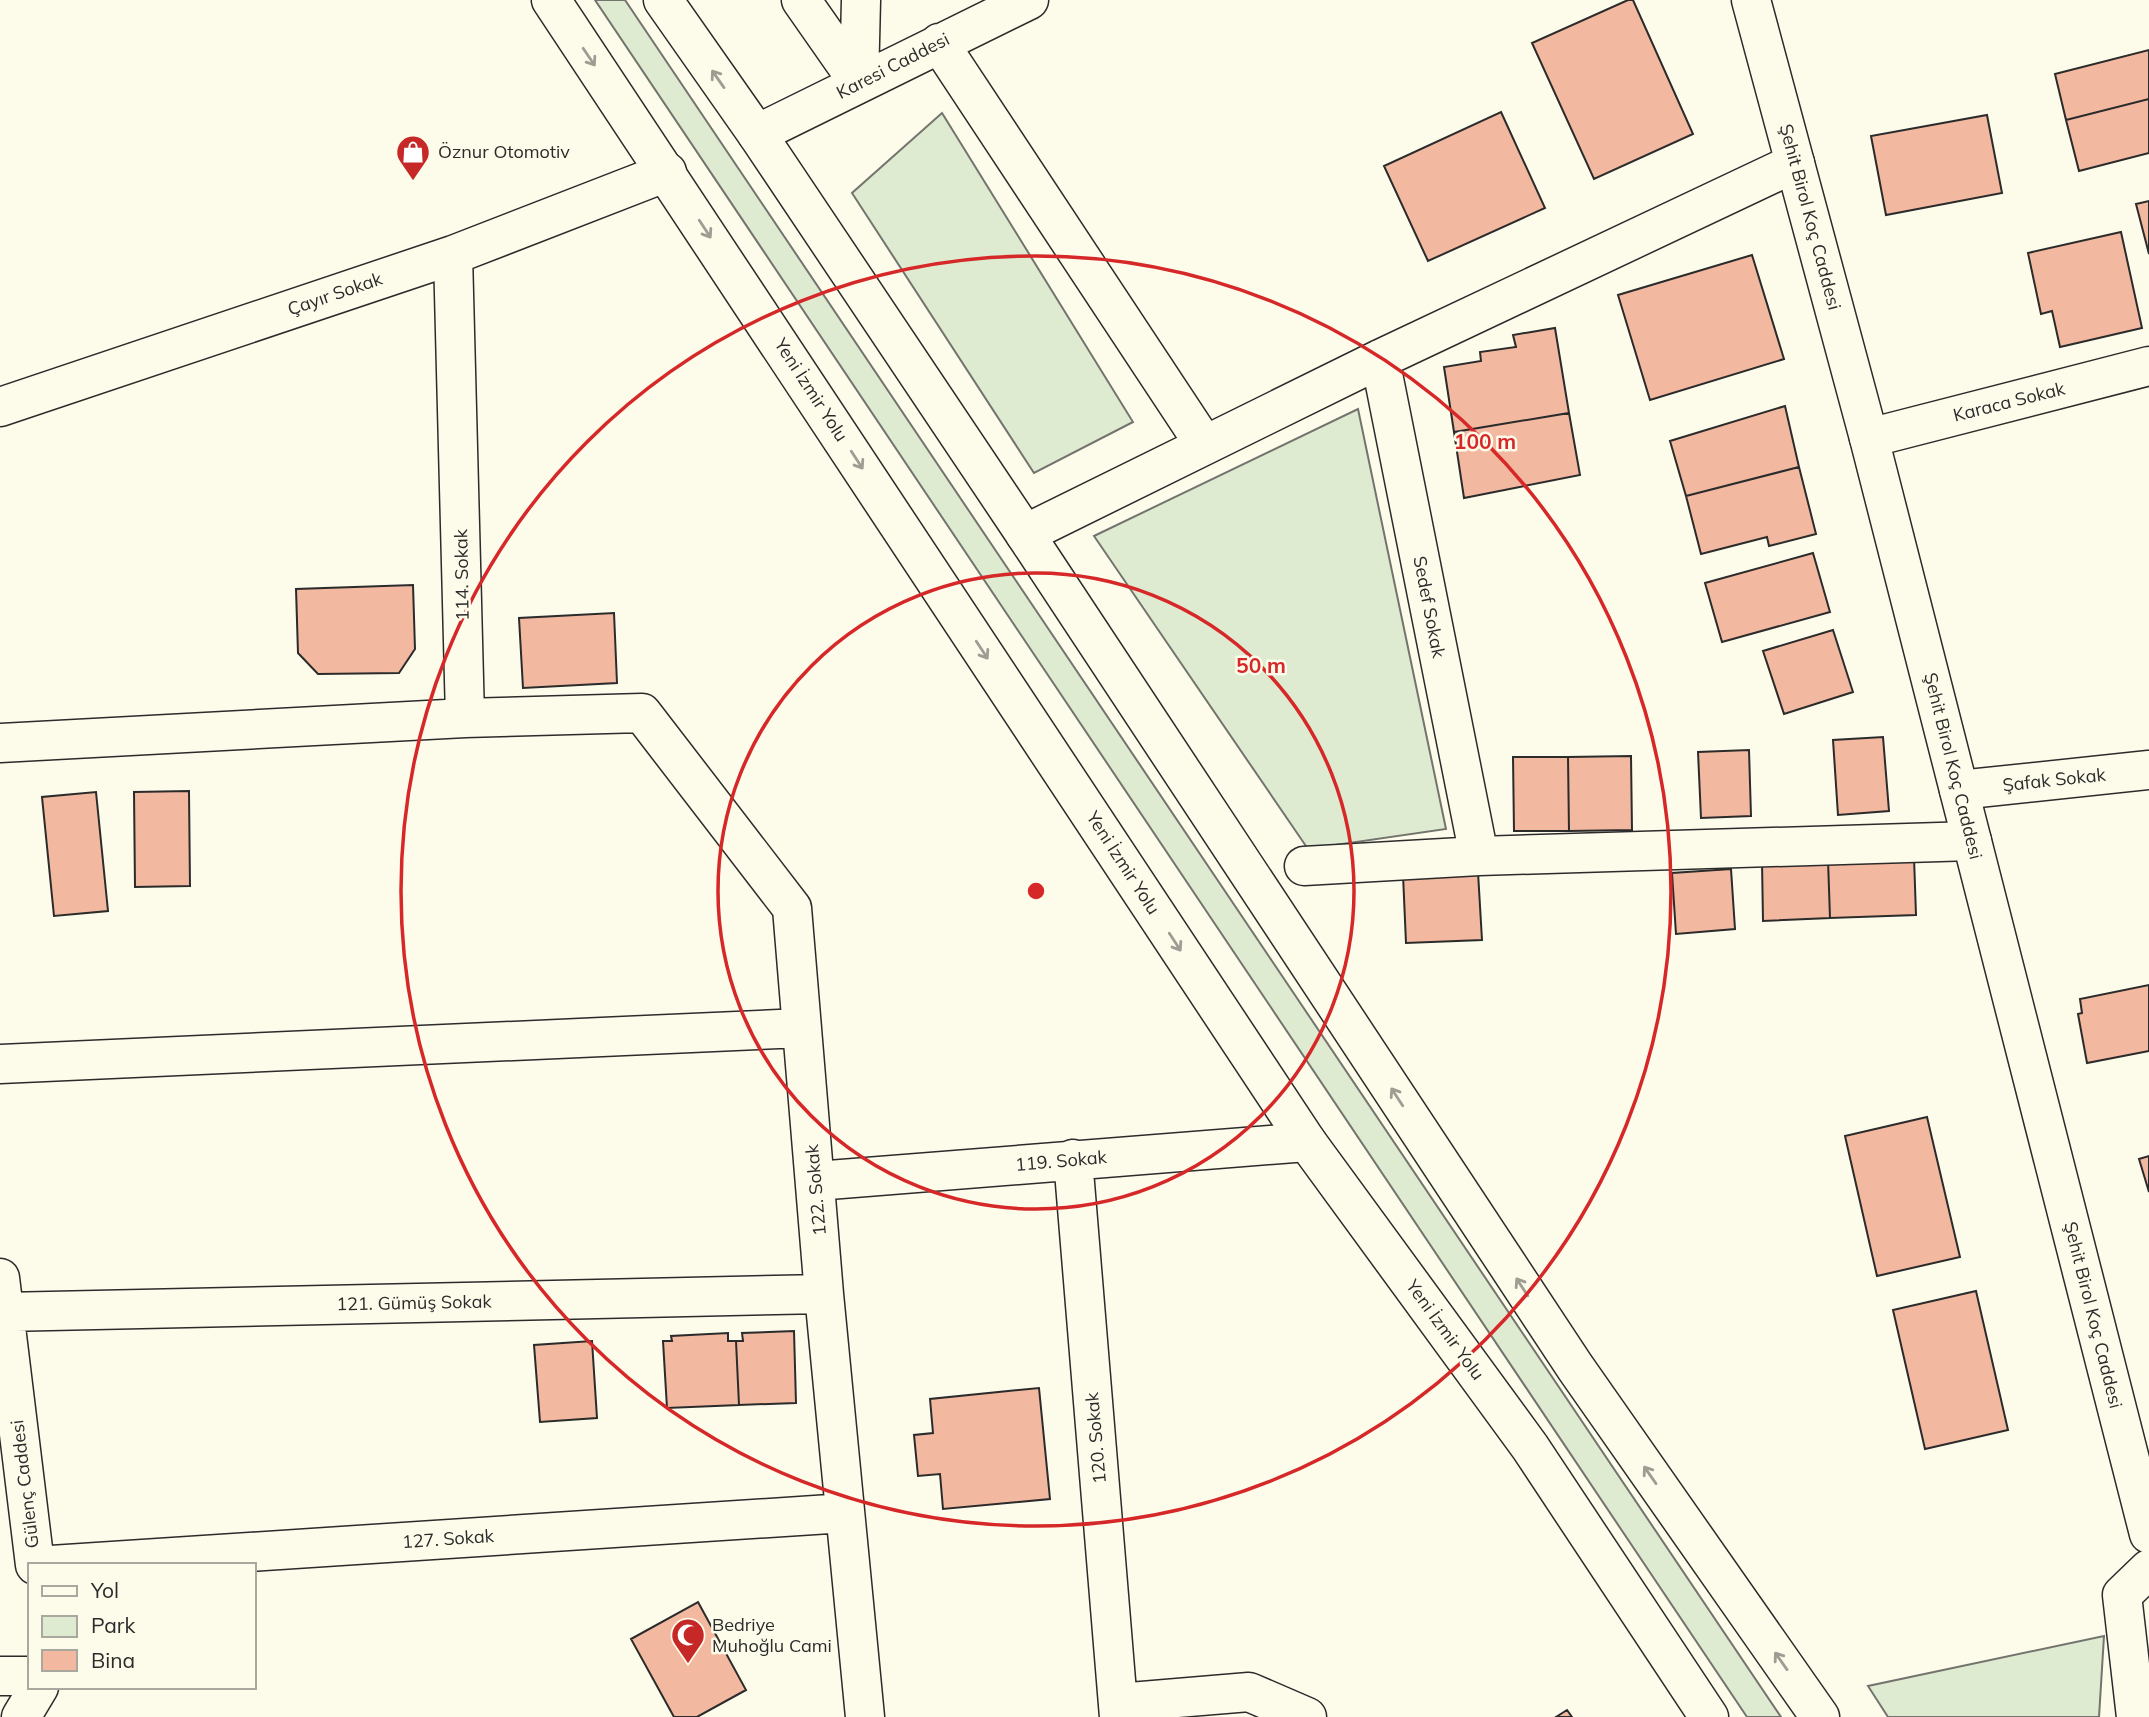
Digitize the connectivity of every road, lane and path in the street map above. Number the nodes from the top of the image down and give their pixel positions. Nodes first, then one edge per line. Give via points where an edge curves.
1 (551, 0) edge
2 (663, 0) edge
3 (801, 0) edge
4 (861, 0) edge
5 (1029, 0) edge
6 (1751, 0) edge
7 (939, 43) junction
8 (859, 83) junction
9 (757, 134) junction
10 (1796, 163) junction
11 (667, 172) junction
12 (453, 255) junction
13 (1380, 359) junction
14 (2149, 366) edge
15 (0, 407) edge
16 (1869, 438) junction
17 (1204, 444) junction
18 (1025, 534) junction
19 (465, 719) junction
20 (0, 743) edge
21 (2149, 770) edge
22 (1959, 790) junction
23 (1972, 841) junction
24 (1479, 856) junction
25 (1304, 866) dead end
26 (801, 1028) junction
27 (0, 1064) edge
28 (1307, 1142) junction
29 (1073, 1159) junction
30 (816, 1181) junction
31 (824, 1294) junction
32 (2, 1295) edge
33 (845, 1513) junction
34 (2149, 1534) edge
35 (35, 1563) edge
36 (82, 1563) edge
37 (2149, 1569) edge
38 (0, 1676) edge
39 (28, 1676) edge
40 (38, 1689) edge
41 (47, 1689) edge
42 (1119, 1710) edge
43 (21, 1717) edge
44 (51, 1717) edge
45 (865, 1717) edge
46 (1307, 1717) edge
47 (1709, 1717) edge
48 (1820, 1717) edge
49 (2136, 1717) edge

1 -> 11 main road, Yeni İzmir Yolu
9 -> 2 main road
3 - 8 main road
4 - 8 main road
5 - 7 main road, Karesi Caddesi
6 - 10 main road, Şehit Birol Koç Caddesi
7 - 8 main road, Karesi Caddesi
7 - 17 main road
8 - 9 main road, Karesi Caddesi
9 - 18 main road
10 - 13 main road
10 - 16 main road, Şehit Birol Koç Caddesi
11 - 12 main road, Çayır Sokak
11 -> 28 main road, Yeni İzmir Yolu
12 - 15 main road, Çayır Sokak
12 - 19 main road, 114. Sokak
13 - 17 main road
13 - 24 main road, Sedef Sokak
14 - 16 main road, Karaca Sokak
16 - 22 main road, Şehit Birol Koç Caddesi
17 - 18 main road
48 -> 18 main road via 1574,1367
19 - 20 main road
19 - 26 main road, 122. Sokak via 642,713 792,908
21 - 22 main road, Şafak Sokak
22 - 23 main road, Şehit Birol Koç Caddesi
23 - 24 main road
23 - 34 main road, Şehit Birol Koç Caddesi
24 - 25 main road
26 - 27 main road
26 - 30 main road, 122. Sokak
28 - 29 main road, 119. Sokak
28 - 47 main road, Yeni İzmir Yolu via 1530,1447
29 - 30 main road, 119. Sokak
29 - 42 main road, 120. Sokak
30 - 31 main road, 122. Sokak
31 - 32 main road, 121. Gümüş Sokak
31 - 33 main road, 122. Sokak
32 - 35 main road, Gülenç Caddesi
33 - 36 main road, 127. Sokak
33 - 45 main road, 122. Sokak
37 - 49 main road via 2122,1595
38 - 39 main road
40 - 43 main road
41 - 44 main road
42 - 46 main road via 1249,1692

